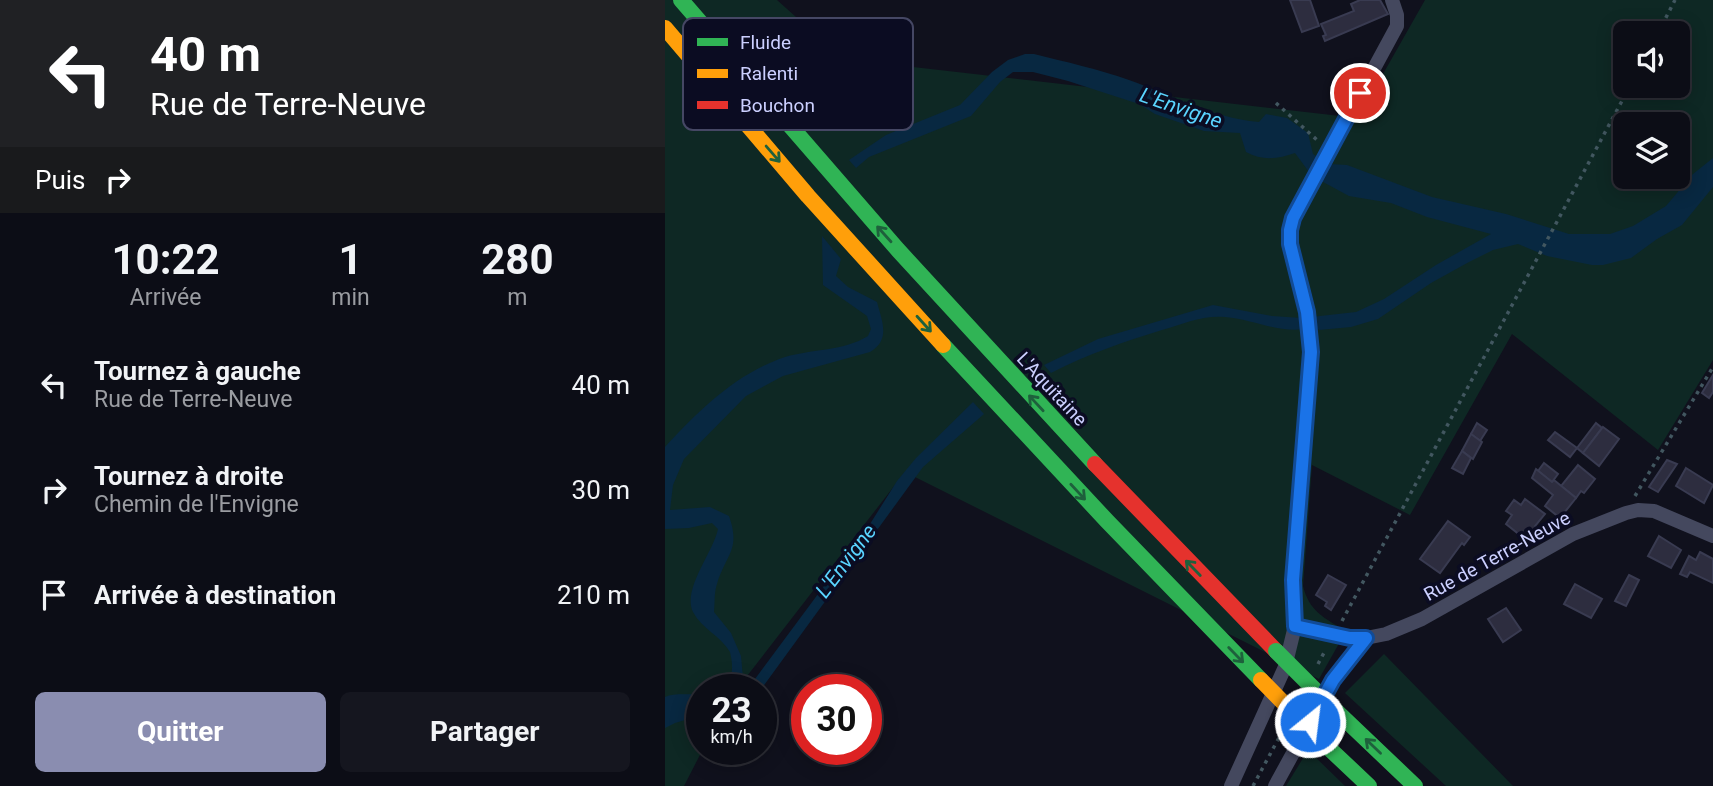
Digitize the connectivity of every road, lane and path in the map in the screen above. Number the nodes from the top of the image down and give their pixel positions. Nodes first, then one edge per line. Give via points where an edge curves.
1 (681, 0) edge
2 (1392, 0) edge
3 (1675, 0) edge
4 (696, 18) edge
5 (1664, 21) edge
6 (665, 28) edge
7 (683, 49) edge
8 (1624, 98) edge
9 (1276, 103) dead end
10 (752, 130) edge
11 (793, 130) edge
12 (1328, 154) junction
13 (1713, 367) edge
14 (1632, 512) junction
15 (1713, 536) edge
16 (1295, 626) junction
17 (1334, 635) junction
18 (1366, 638) junction
19 (1317, 666) dead end
20 (1285, 727) dead end
21 (1231, 786) edge
22 (1253, 786) edge
23 (1275, 786) edge
24 (1369, 786) edge
25 (1415, 786) edge

4 -> 1 highway, L'Aquitaine, bridge
2 - 12 street via 1397,26
3 - 5 path
6 -> 7 highway, bridge
8 - 17 path
9 - 12 path
10 -> 24 highway, bridge via 983,390
25 -> 11 highway, L'Aquitaine, bridge via 1135,508 985,348
12 - 16 street via 1290,230 1310,337 1293,580
13 - 14 path via 1638,490
14 - 15 street, Rue de Terre-Neuve via 1654,511
14 - 18 street, Rue de Terre-Neuve via 1573,534 1422,619
16 - 17 street, Rue de Terre-Neuve
16 - 21 street via 1285,667
17 - 18 street, Rue de Terre-Neuve
17 - 19 path
18 - 23 street via 1333,680
20 - 22 path

